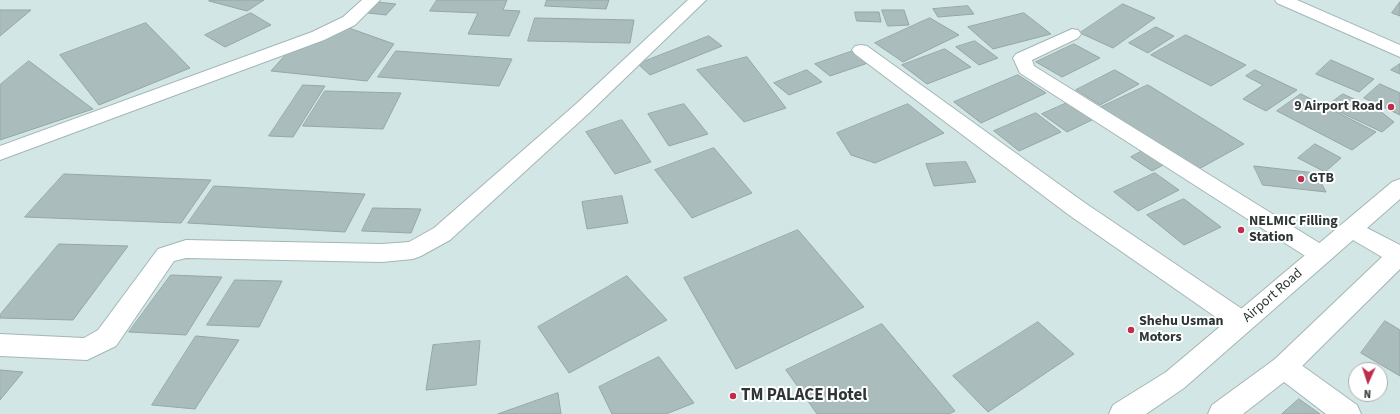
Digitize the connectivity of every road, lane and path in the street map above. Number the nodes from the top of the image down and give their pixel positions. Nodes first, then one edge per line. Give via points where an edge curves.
1 (372, 0) edge
2 (698, 0) edge
3 (1283, 0) edge
4 (1072, 34) dead end
5 (861, 50) dead end
6 (1400, 52) edge
7 (0, 154) edge
8 (0, 171) edge
9 (1400, 187) edge
10 (1351, 229) junction
11 (1321, 255) junction
12 (1400, 255) edge
13 (1242, 322) junction
14 (0, 345) edge
15 (1284, 367) junction
16 (1123, 414) edge
17 (1222, 414) edge
18 (1347, 414) edge

1 - 7 street via 349,21 318,36
2 - 14 street via 583,108 442,234 413,250 382,253 186,249 166,255 106,338 88,349
3 - 6 street
4 - 11 street via 1022,58 1026,69
5 - 13 street via 1077,209
7 - 8 street via 4,162
9 - 10 street, Airport Road
10 - 11 street, Airport Road
10 - 12 street
11 - 13 street, Airport Road
12 - 15 street
13 - 16 street, Airport Road via 1175,380
15 - 17 street
15 - 18 street

